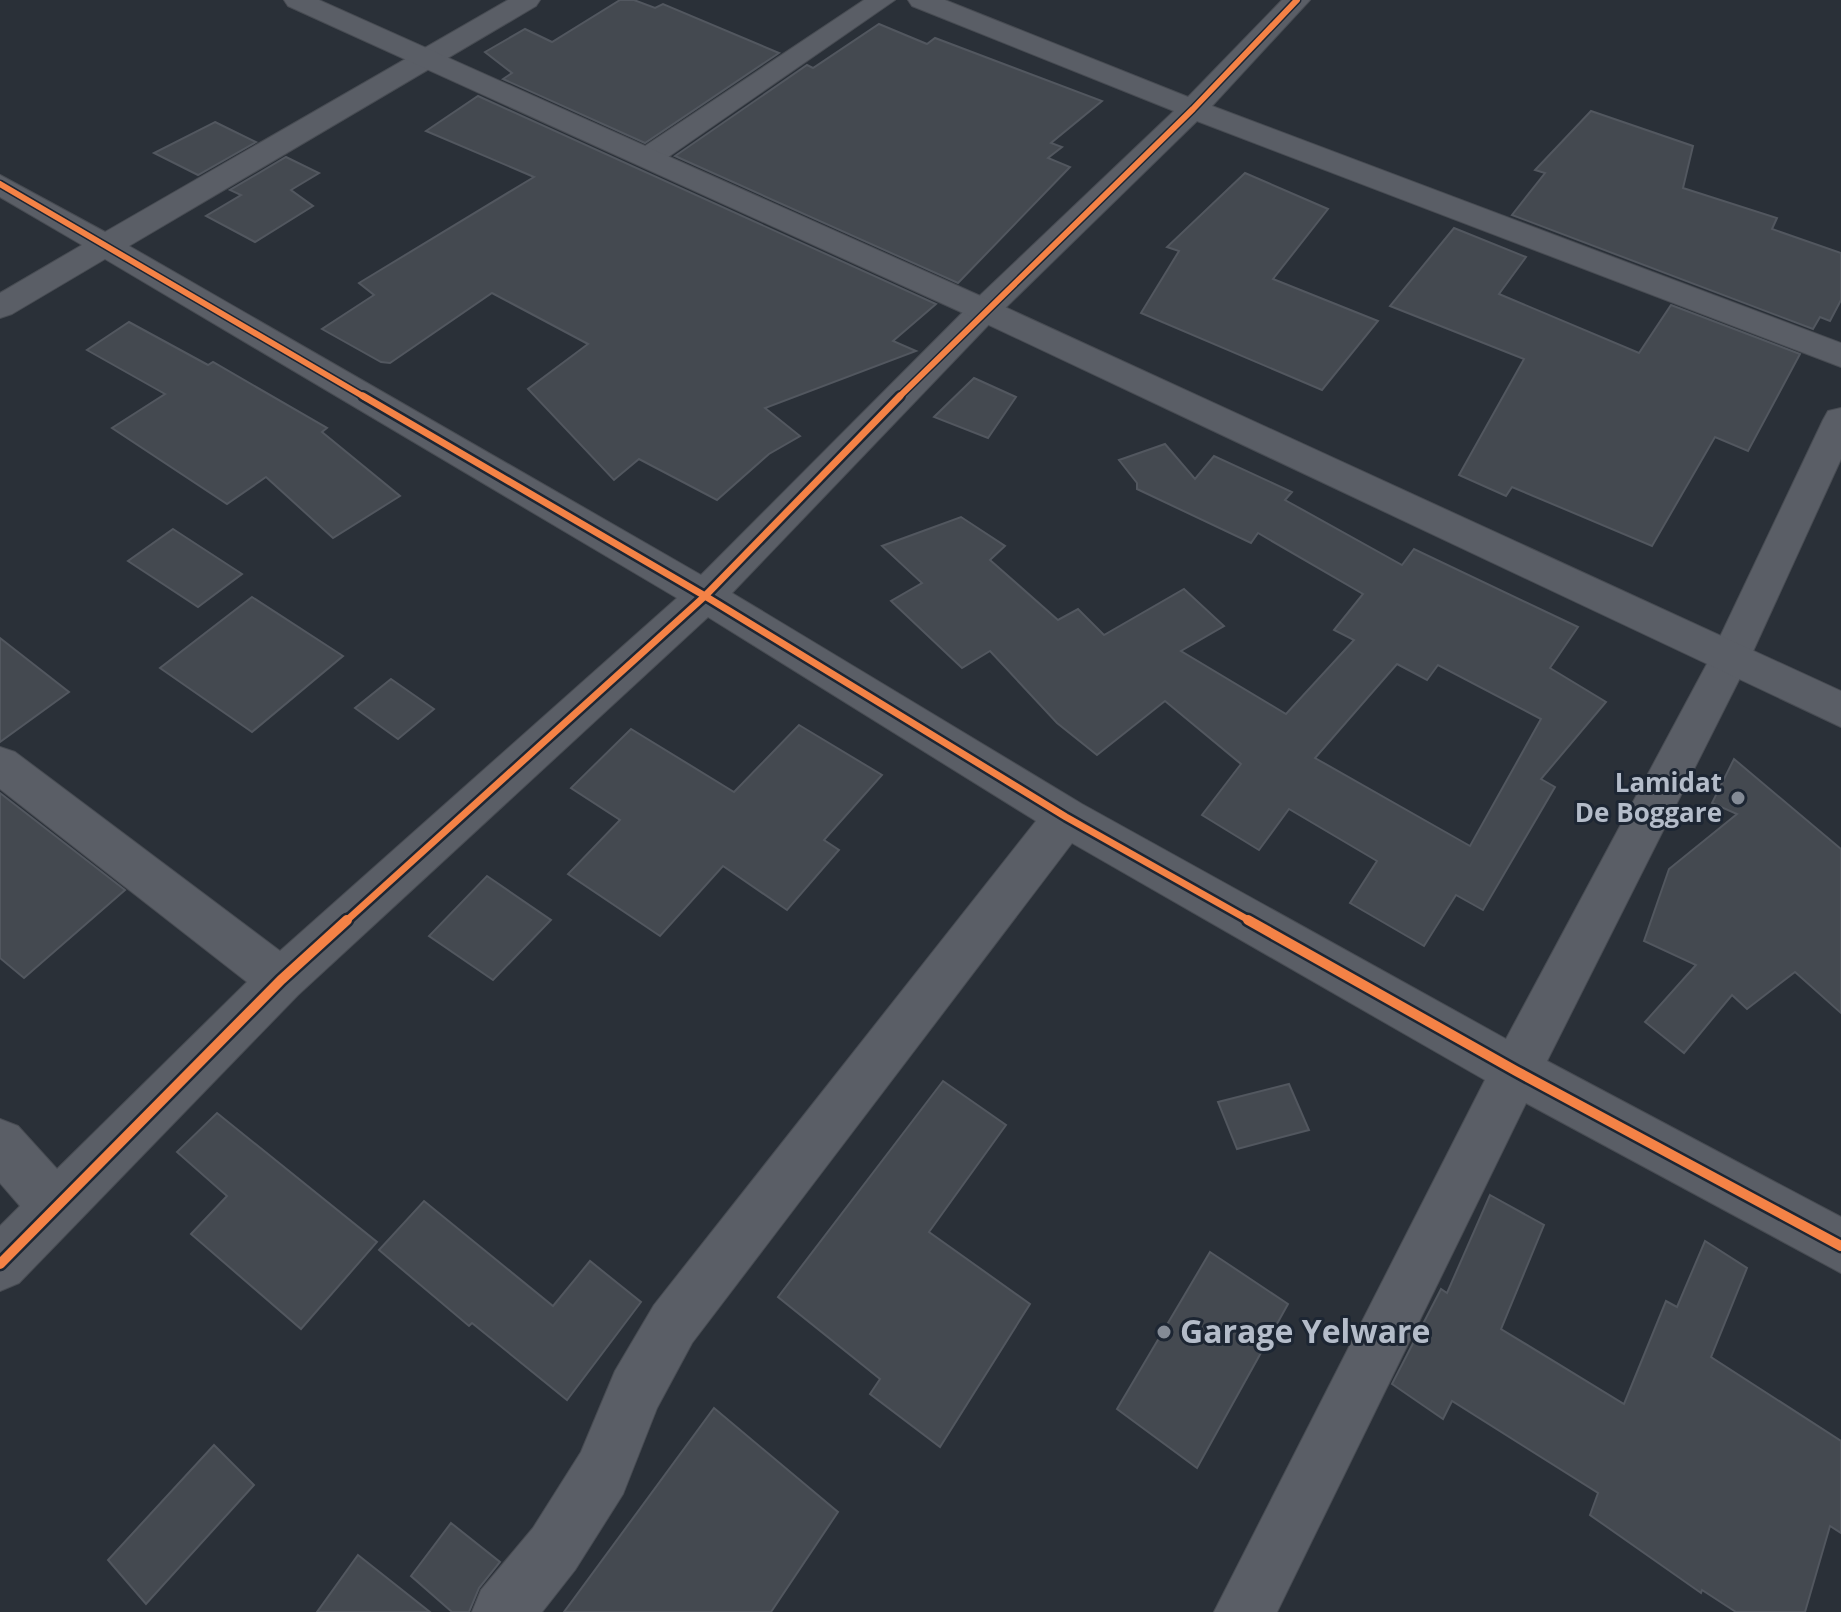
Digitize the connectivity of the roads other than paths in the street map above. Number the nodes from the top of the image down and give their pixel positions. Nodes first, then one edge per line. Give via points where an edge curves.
1 (297, 0) edge
2 (527, 0) edge
3 (882, 0) edge
4 (921, 0) edge
5 (1297, 0) edge
6 (429, 59) junction
7 (1193, 109) junction
8 (647, 158) junction
9 (0, 184) edge
10 (104, 246) junction
11 (0, 307) edge
12 (984, 310) junction
13 (1841, 356) edge
14 (1841, 420) edge
15 (705, 596) junction
16 (1729, 660) junction
17 (1841, 710) edge
18 (0, 765) edge
19 (1066, 817) junction
20 (281, 980) junction
21 (1516, 1071) junction
22 (0, 1144) edge
23 (56, 1207) junction
24 (1841, 1246) edge
25 (0, 1264) edge
26 (503, 1612) edge
27 (1245, 1612) edge

1 - 6 street
2 - 6 street
3 - 8 street
4 - 7 street
5 - 7 street
6 - 8 street
6 - 10 street
7 - 12 street
7 - 13 street
8 - 12 street
9 - 10 street
10 - 11 street
10 - 15 street
12 - 15 street
12 - 16 street
14 - 16 street
15 - 19 street
15 - 20 street
16 - 17 street
16 - 21 street
18 - 20 street
19 - 21 street
19 - 26 street via 673,1324 635,1391 602,1473 554,1549
20 - 23 street
21 - 24 street
21 - 27 street
22 - 23 street
23 - 25 street

